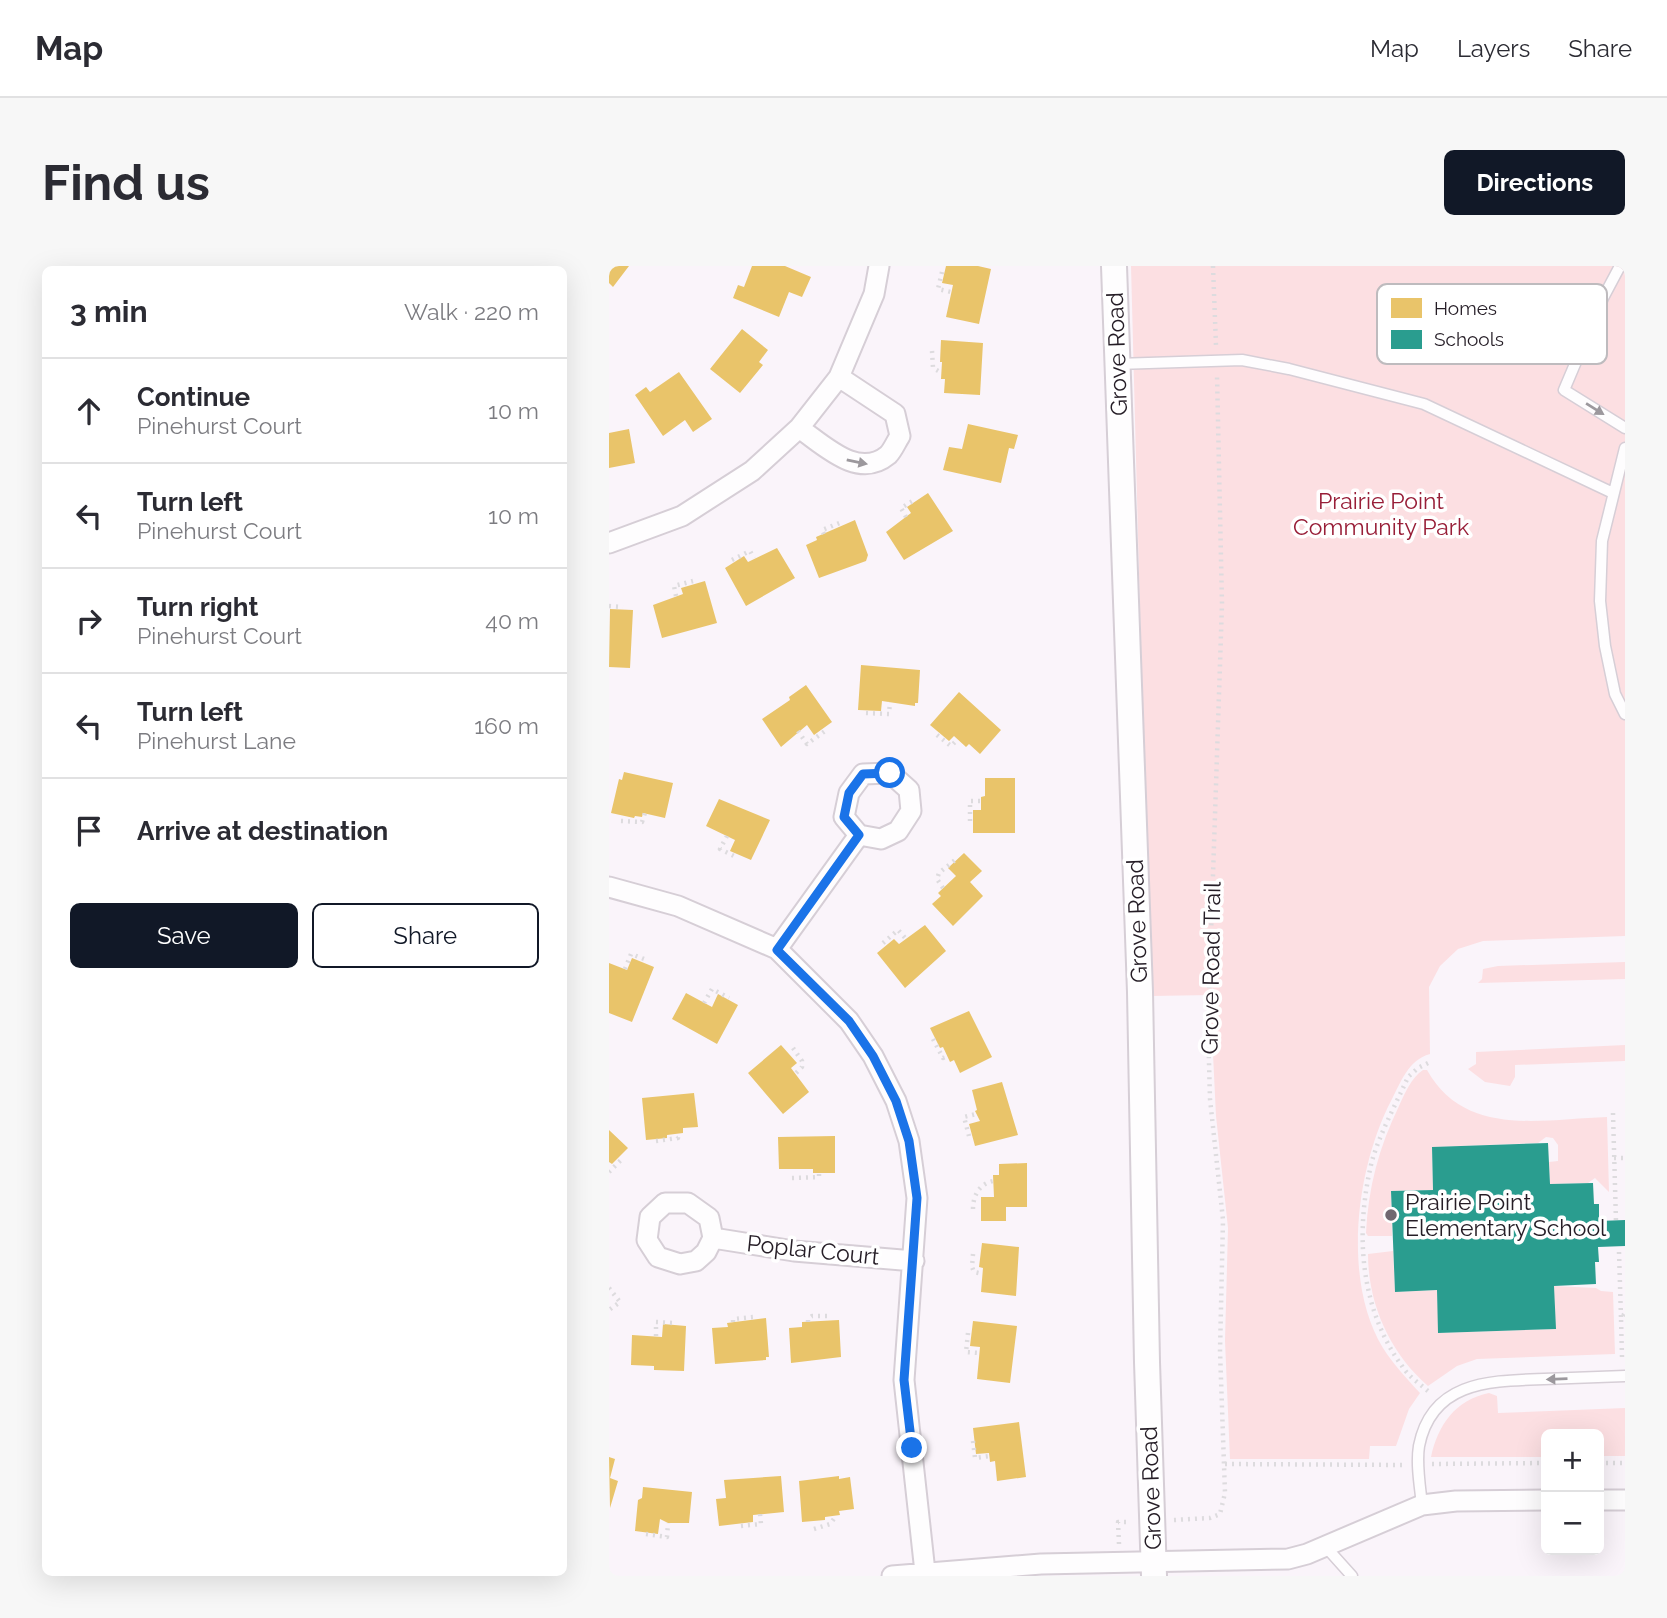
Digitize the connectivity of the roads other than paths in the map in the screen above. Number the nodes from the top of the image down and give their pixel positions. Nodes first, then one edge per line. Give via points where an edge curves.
1 (879, 266) edge
2 (1114, 266) edge
3 (1620, 266) edge
4 (1607, 291) edge
5 (1117, 364) junction
6 (1576, 364) edge
7 (839, 377) junction
8 (799, 428) junction
9 (1625, 428) edge
10 (1625, 448) edge
11 (1613, 493) junction
12 (609, 543) edge
13 (1625, 714) edge
14 (859, 835) dead end
15 (609, 887) edge
16 (777, 950) junction
17 (713, 1238) dead end
18 (914, 1261) junction
19 (1625, 1376) edge
20 (1541, 1500) edge
21 (1604, 1500) edge
22 (1625, 1500) edge
23 (1422, 1505) junction
24 (1325, 1546) junction
25 (1154, 1568) edge
26 (925, 1572) junction
27 (892, 1576) edge
28 (1352, 1576) edge

1 - 7 street via 874,294
2 - 5 street, Grove Road
3 -> 4 lane
5 - 11 lane via 1241,360 1424,404
5 - 25 street, Grove Road via 1140,992
6 -> 9 lane via 1565,390
7 - 8 street
8 -> 7 street via 849,462 870,465 889,454 900,436 895,414
8 - 12 street via 752,471 682,516
10 - 11 lane
11 - 13 lane via 1602,541 1601,601 1615,694
14 - 16 street
15 - 16 street via 678,906
16 - 18 street via 849,1021 896,1101 909,1141 917,1198
17 - 18 street, Poplar Court via 794,1251
18 - 26 street via 904,1380
19 -> 23 lane via 1488,1381 1462,1389 1441,1404 1426,1424 1419,1446
20 - 23 street via 1456,1500
21 - 22 street
23 - 24 street
24 - 25 street via 1288,1559
24 - 28 lane
25 - 26 street via 1041,1564
26 - 27 street

